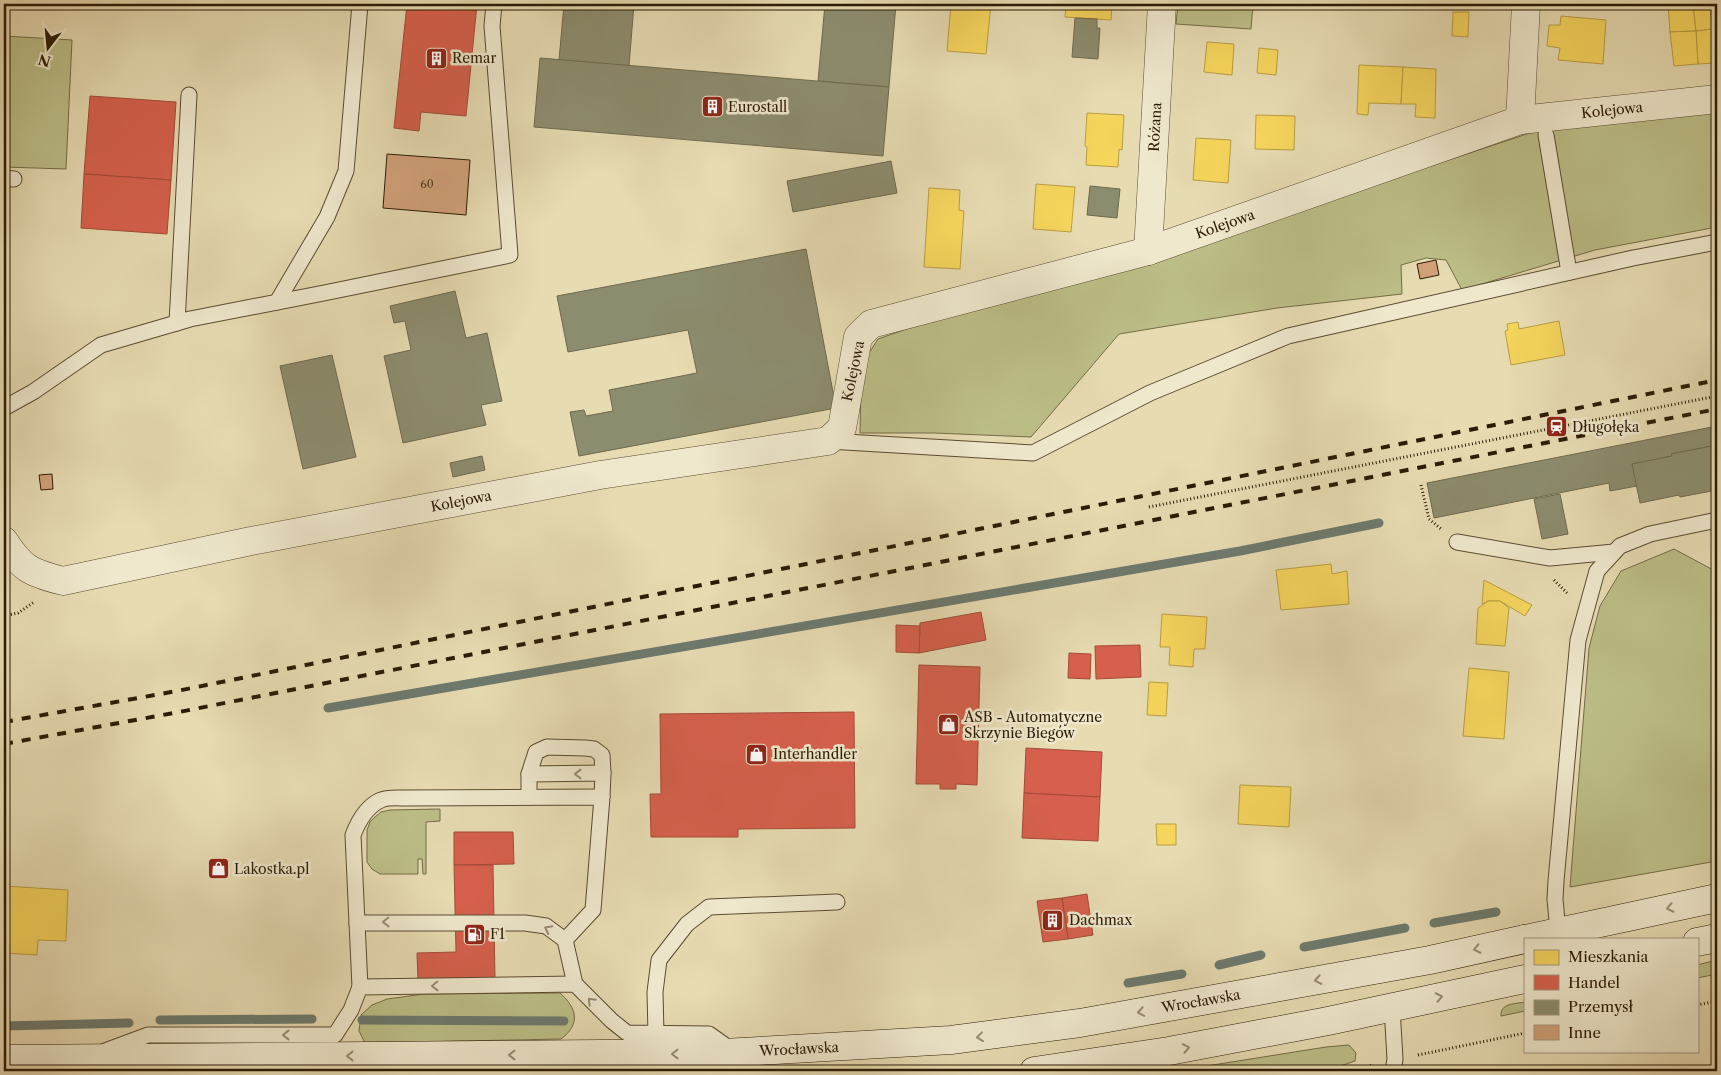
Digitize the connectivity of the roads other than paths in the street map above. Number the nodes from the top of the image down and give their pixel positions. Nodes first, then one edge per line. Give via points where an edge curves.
1 (360, 4) edge
2 (494, 4) edge
3 (1162, 4) edge
4 (1526, 4) edge
5 (189, 95) dead end
6 (1717, 100) edge
7 (1520, 120) junction
8 (1546, 135) dead end
9 (1717, 242) edge
10 (1148, 251) junction
11 (1569, 272) junction
12 (277, 302) junction
13 (177, 323) junction
14 (4, 408) edge
15 (828, 442) junction
16 (1717, 520) edge
17 (4, 541) edge
18 (1456, 542) road end
19 (1614, 552) junction
20 (529, 774) junction
21 (603, 774) junction
22 (529, 797) junction
23 (602, 797) junction
24 (1717, 898) edge
25 (837, 902) dead end
26 (357, 923) junction
27 (1558, 932) junction
28 (1530, 938) edge
29 (1717, 938) edge
30 (1524, 939) edge
31 (566, 940) junction
32 (1698, 942) edge
33 (1524, 978) edge
34 (575, 984) junction
35 (360, 987) junction
36 (1392, 1007) junction
37 (656, 1034) junction
38 (736, 1053) junction
39 (89, 1057) junction
40 (4, 1059) edge
41 (1394, 1065) edge
42 (1034, 1071) edge

1 - 12 lane via 346,172 327,217
2 - 12 lane via 492,26 510,255
3 - 10 main road, Różana
4 - 7 main road
5 - 13 lane
6 - 7 main road, Kolejowa
7 - 10 main road, Kolejowa
8 - 11 lane
9 - 11 lane
10 - 15 main road, Kolejowa via 871,324 858,337 842,428
11 - 15 lane via 1288,336 1150,393 1033,453
12 - 13 lane
13 - 14 lane via 101,345 34,392
15 - 17 main road, Kolejowa via 600,475 251,541 63,581 38,575 16,560
16 - 19 lane via 1650,534 1620,546
18 - 19 lane via 1550,558
19 - 27 lane via 1597,571 1578,640 1555,899
21 -> 20 lane
20 - 21 lane via 536,752 547,747 594,750 602,755
20 - 22 lane
21 - 23 lane
22 - 23 lane
22 - 26 lane via 381,800 366,812 353,835
23 - 31 lane via 593,910
24 -> 27 main road, Wrocławska
25 - 37 lane via 709,907 686,924 659,960 655,992
31 -> 26 lane via 546,926 525,923
26 - 35 lane
27 - 28 main road, Wrocławska
29 - 32 main road
30 -> 38 main road, Wrocławska via 1430,960 1080,1023 951,1040
31 - 34 lane
36 -> 33 main road
34 -> 35 lane
37 -> 34 lane via 627,1033
35 -> 39 lane via 351,1010 334,1035 148,1035
36 - 41 lane
42 -> 36 main road via 1169,1051
37 - 38 lane via 709,1034
38 -> 39 main road, Wrocławska
39 - 40 main road, Wrocławska

